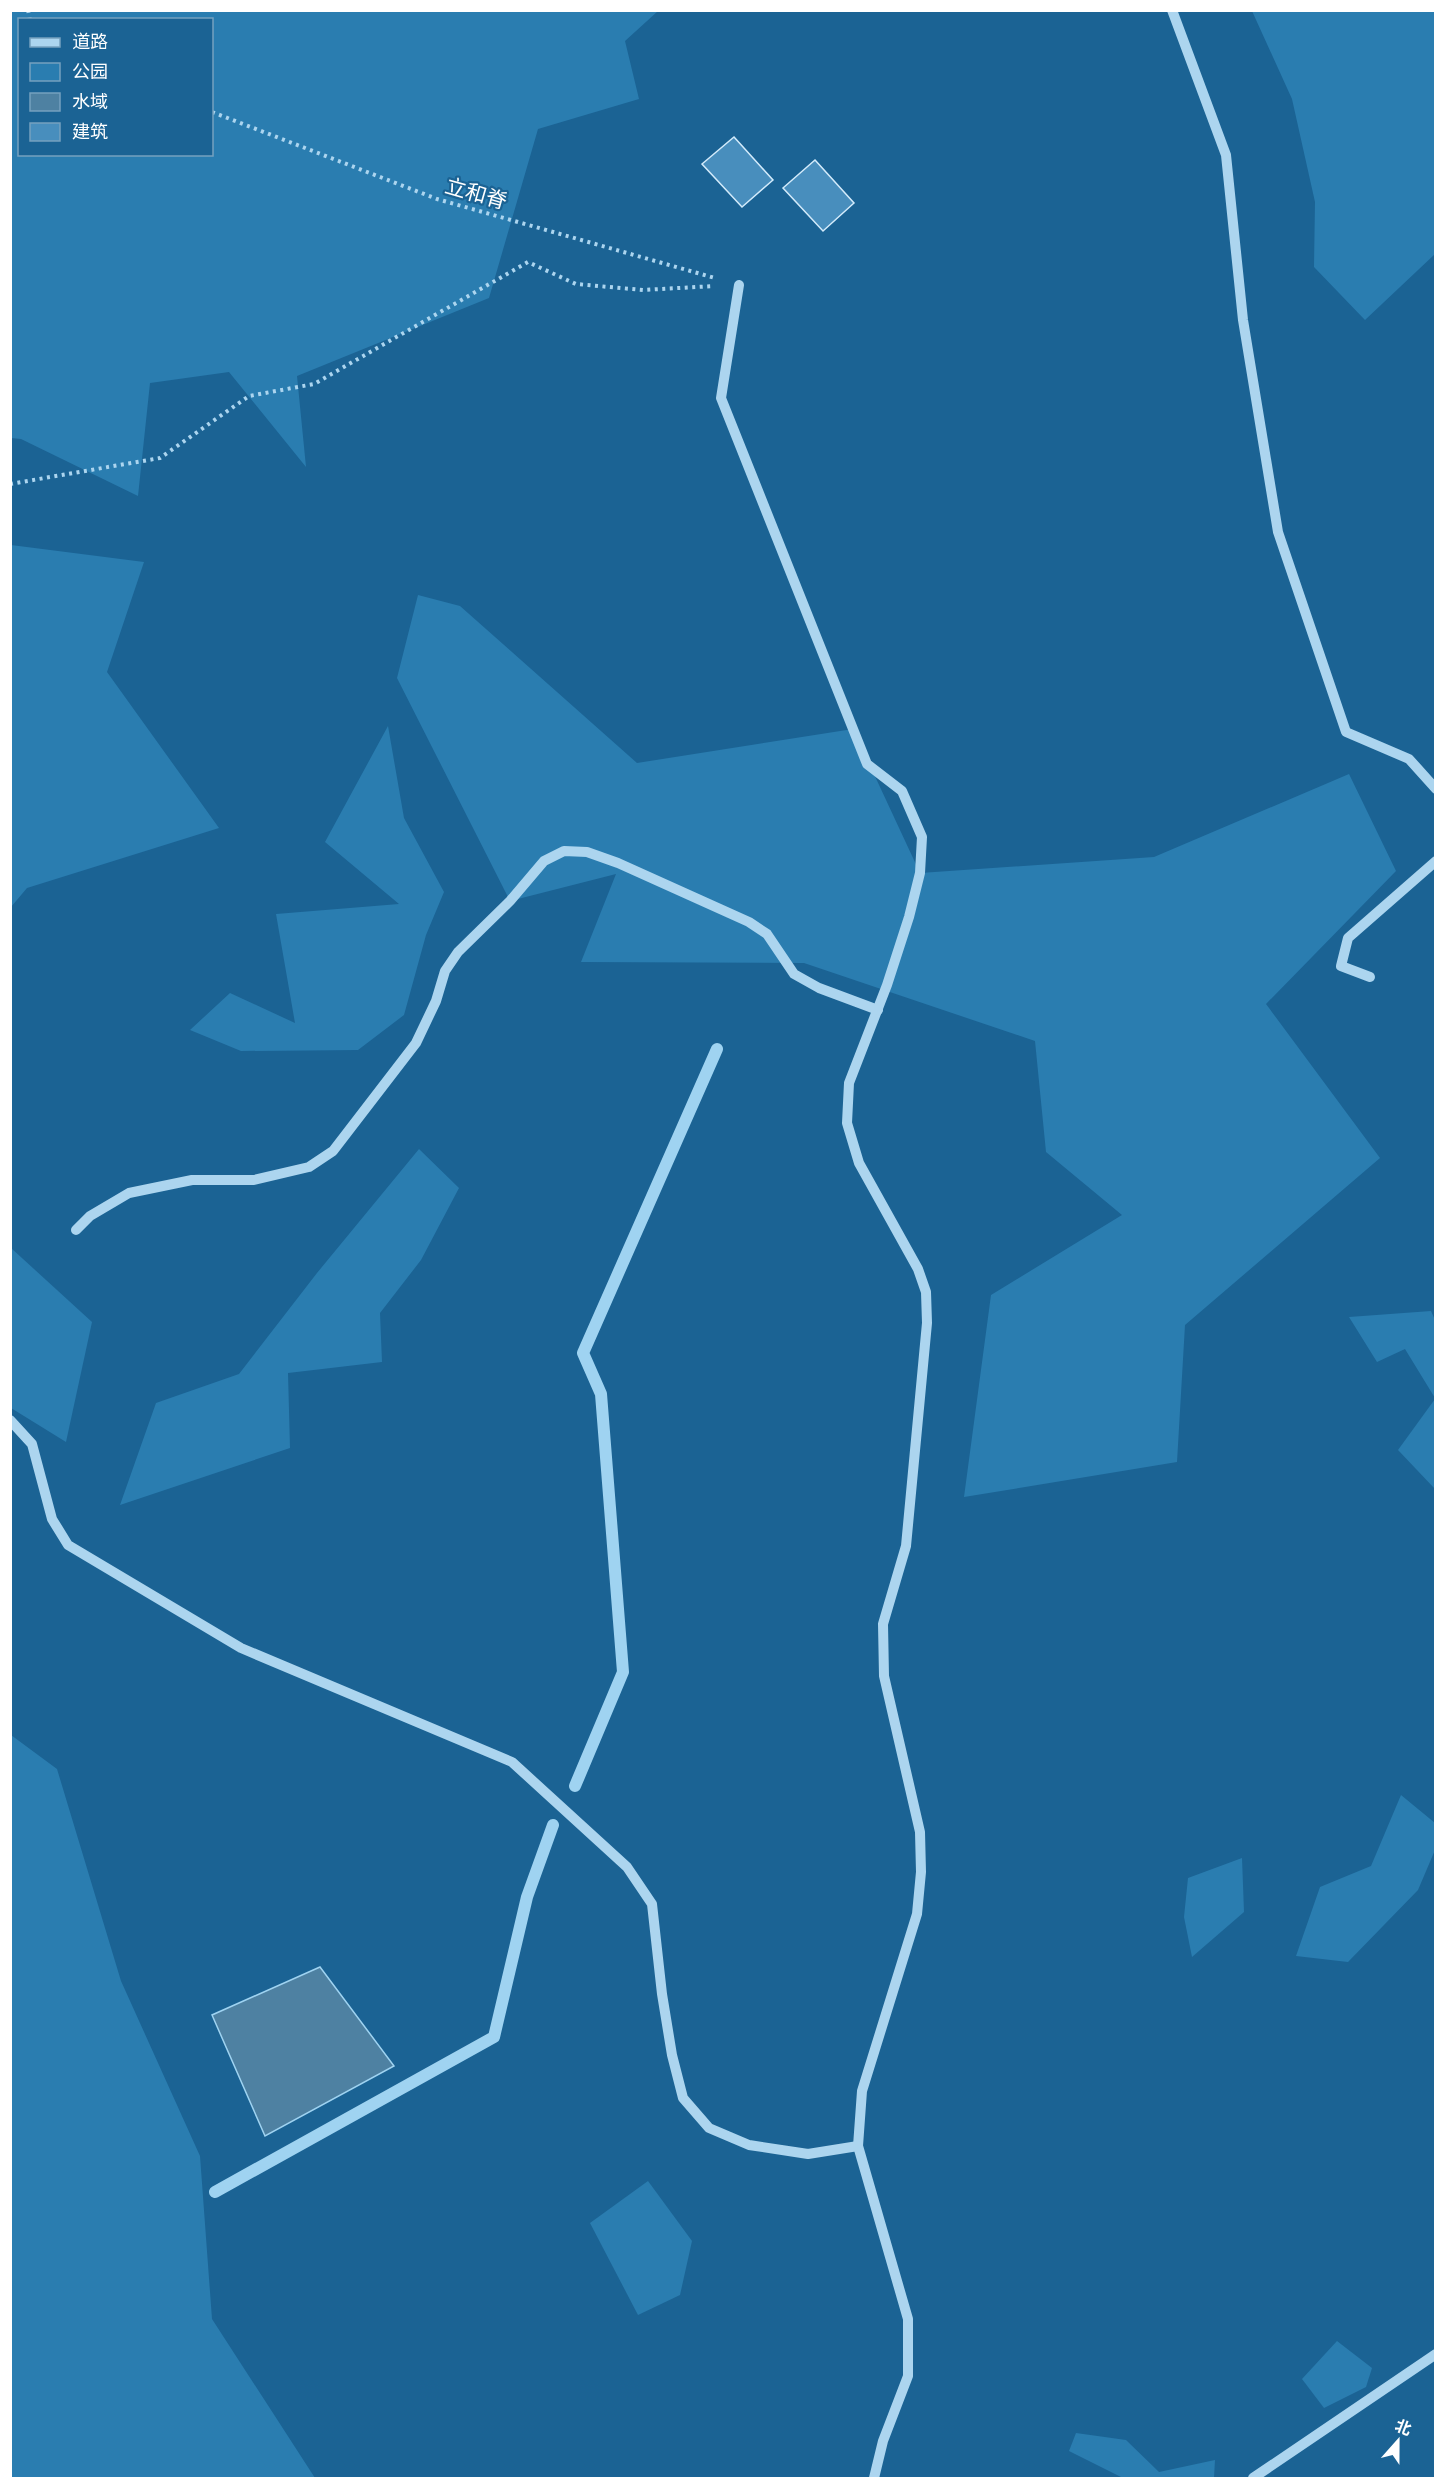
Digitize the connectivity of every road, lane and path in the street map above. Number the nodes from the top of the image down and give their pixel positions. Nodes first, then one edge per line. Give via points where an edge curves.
1 (1172, 10) edge
2 (213, 112) edge
3 (739, 285) junction
4 (10, 484) edge
5 (1436, 789) edge
6 (1436, 861) edge
7 (1370, 977) dead end
8 (878, 1010) junction
9 (76, 1230) dead end
10 (10, 1420) edge
11 (858, 2146) junction
12 (1436, 2354) edge
13 (874, 2478) edge
14 (1253, 2478) edge

1 - 5 street via 1226,155 1243,320 1278,532 1346,732 1410,759
2 - 3 path, 立和脊 via 437,199
3 - 4 path via 643,290 576,284 528,262 314,384 249,396 160,458
3 - 8 street via 721,398 867,764 902,790 922,837 920,873 909,917
6 - 7 street via 1348,938 1341,966
8 - 9 street via 819,988 794,974 768,934 749,921 618,863 587,852 564,851 544,861 458,952 445,971 416,1043 333,1151 309,1167 254,1180 192,1180 129,1194 90,1215
8 - 11 street via 849,1083 847,1123 859,1163 918,1269 926,1292 927,1323 906,1546 883,1624 884,1676 920,1832 921,1872 917,1914 862,2091
10 - 11 street via 32,1444 52,1520 68,1545 241,1648 512,1762 627,1867 652,1904 662,1994 682,2098 709,2128 749,2145 808,2154
11 - 13 street via 908,2319 908,2376 883,2441
12 - 14 street

